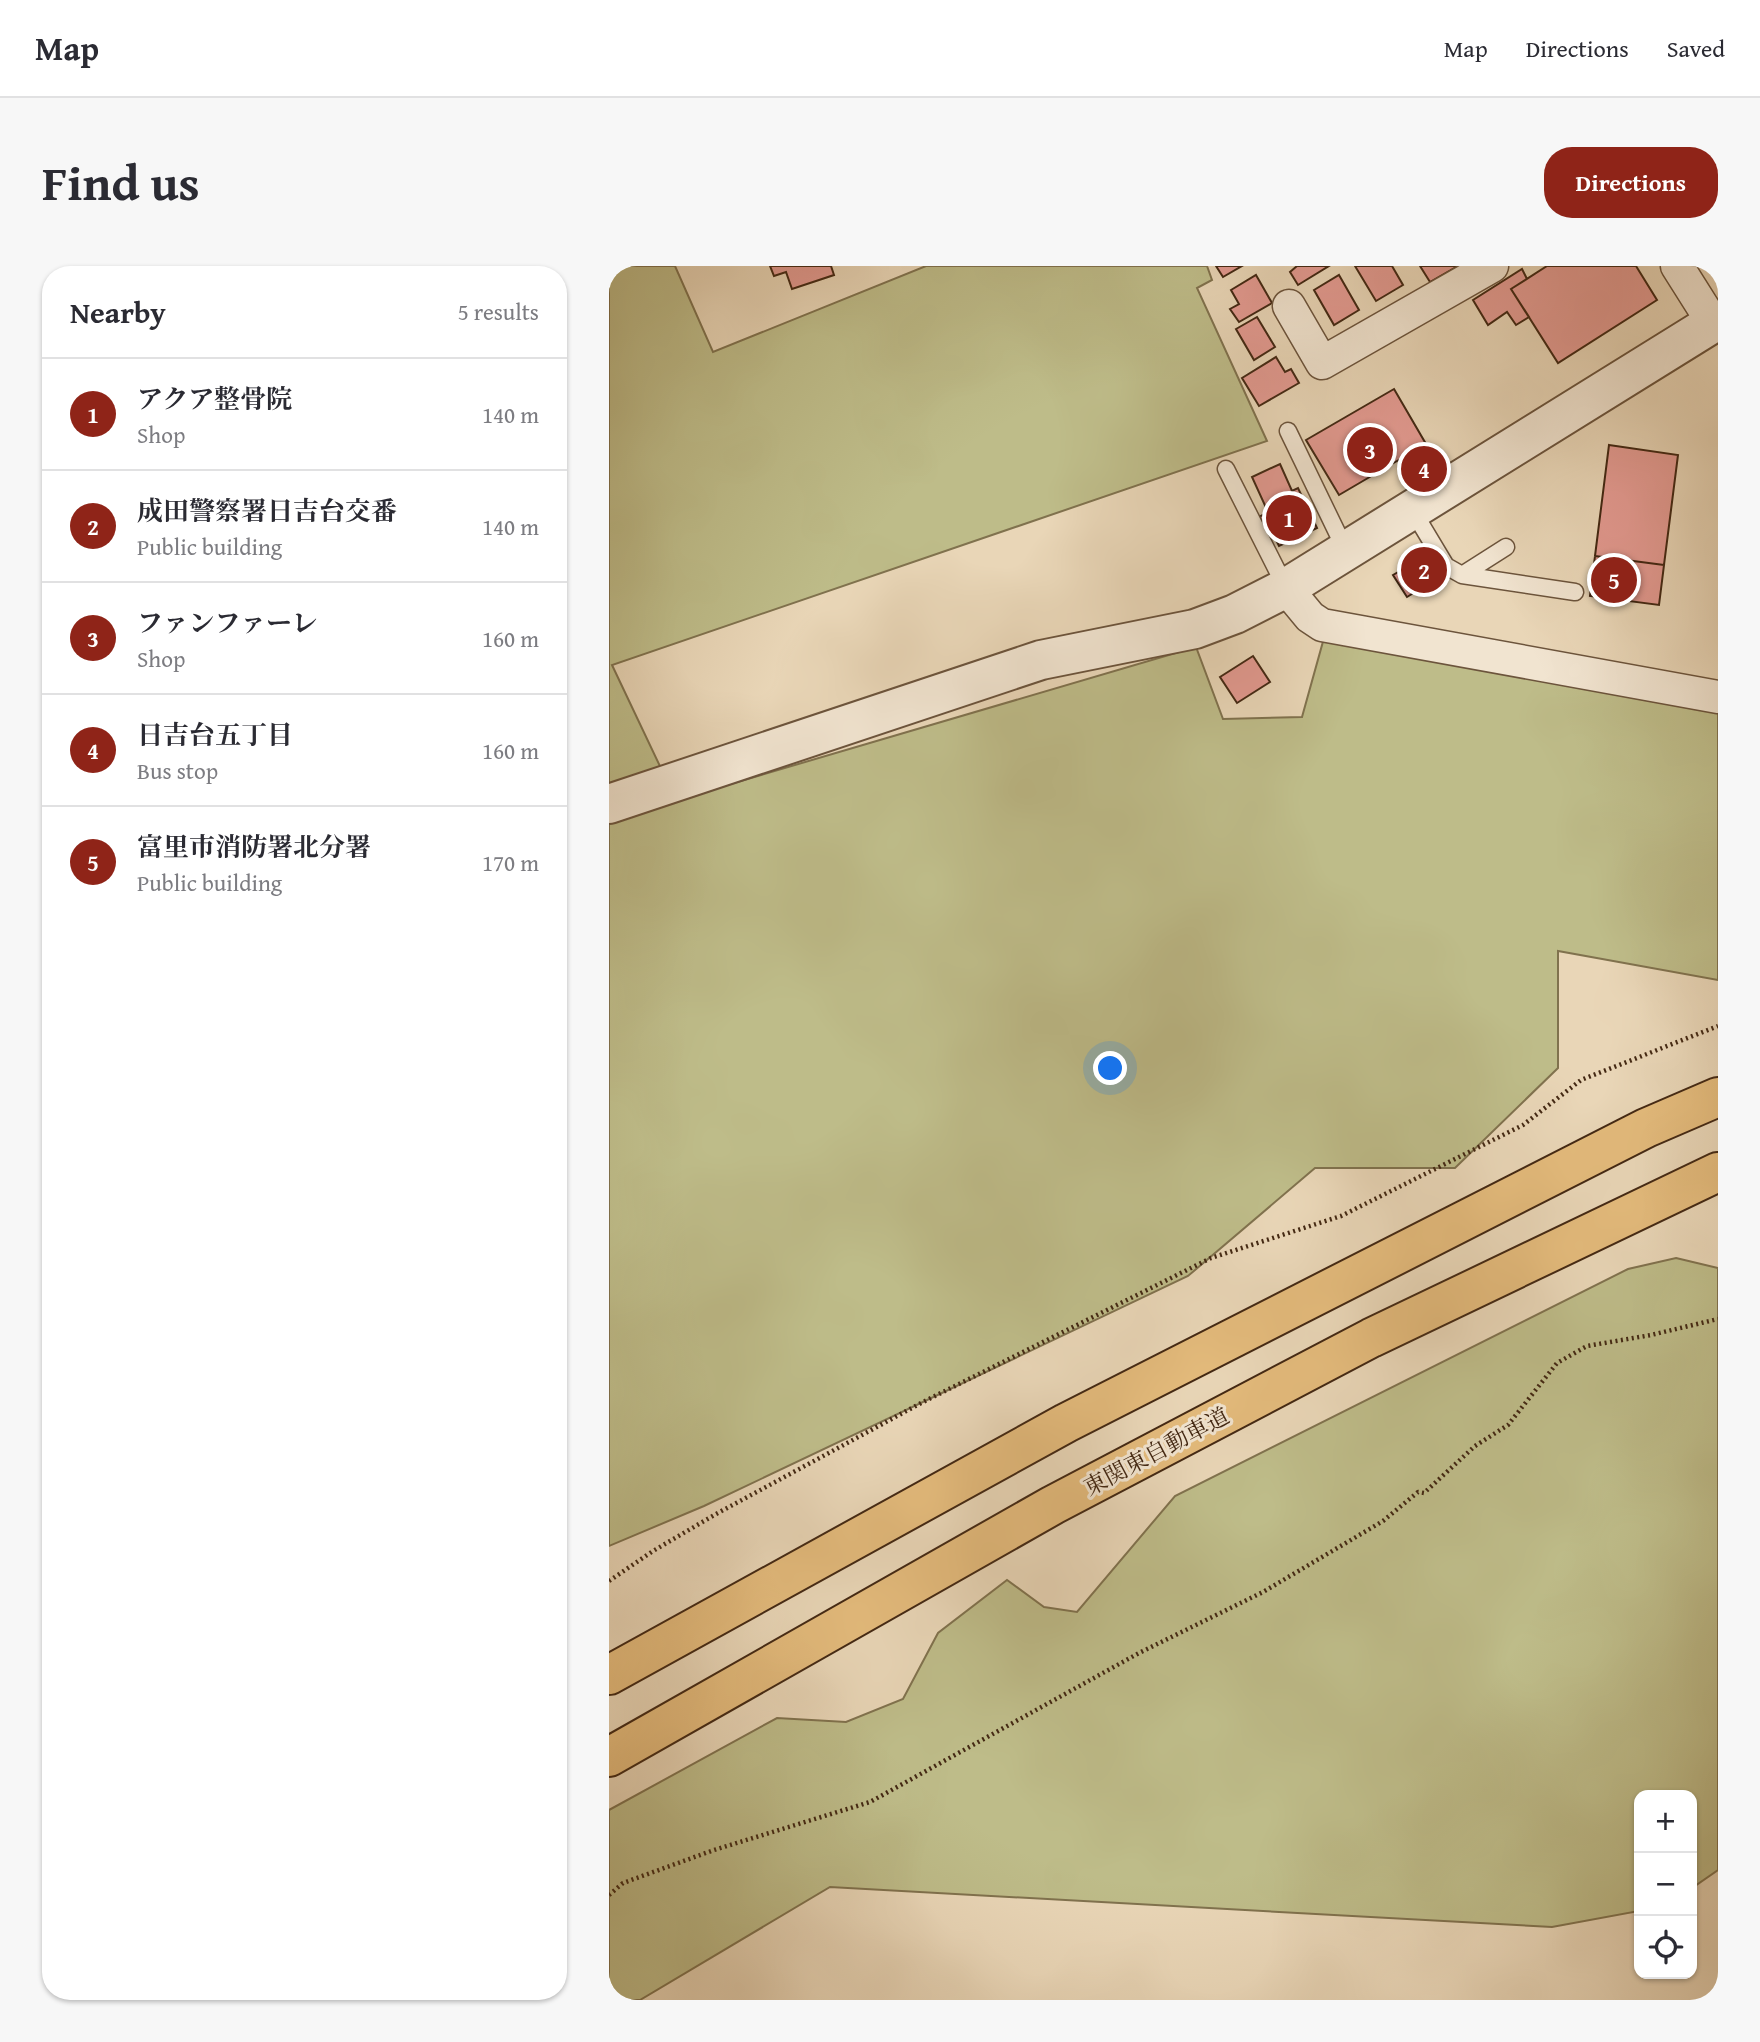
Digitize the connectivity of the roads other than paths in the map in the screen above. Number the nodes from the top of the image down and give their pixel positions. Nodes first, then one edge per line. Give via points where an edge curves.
1 (1492, 266) edge
2 (1677, 266) edge
3 (1289, 306) dead end
4 (1716, 321) edge
5 (1288, 431) dead end
6 (1226, 469) dead end
7 (1412, 511) junction
8 (1506, 547) dead end
9 (1346, 551) junction
10 (1462, 576) junction
11 (1286, 588) junction
12 (1575, 592) dead end
13 (1718, 698) edge
14 (609, 804) edge
15 (1718, 1097) edge
16 (1718, 1172) edge
17 (609, 1675) edge
18 (609, 1757) edge

1 - 3 street via 1322,363
2 - 4 street
4 - 7 street
5 - 9 lane
6 - 11 lane
7 - 9 street
7 - 10 lane via 1446,566
8 - 10 lane
9 - 11 street
10 - 12 lane
11 - 13 street via 1322,625
11 - 14 street via 1195,629 1041,660
15 - 17 highway via 1646,1128 1066,1423
16 - 18 highway, 東関東自動車道 via 1371,1338 1053,1504

